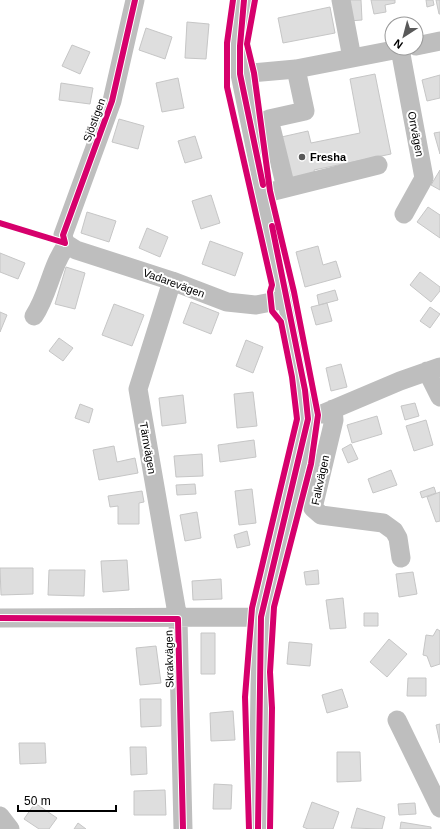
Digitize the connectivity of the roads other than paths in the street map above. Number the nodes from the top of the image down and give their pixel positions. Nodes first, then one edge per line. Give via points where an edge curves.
1 (135, 0) edge
2 (244, 0) edge
3 (341, 0) edge
4 (440, 41) edge
5 (424, 44) edge
6 (384, 52) edge
7 (408, 56) edge
8 (352, 58) junction
9 (296, 69) junction
10 (240, 74) junction
11 (378, 165) dead end
12 (286, 188) junction
13 (265, 193) junction
14 (404, 214) dead end
15 (66, 244) junction
16 (172, 281) junction
17 (287, 299) junction
18 (34, 316) dead end
19 (434, 369) edge
20 (440, 397) edge
21 (333, 409) junction
22 (308, 418) junction
23 (400, 558) dead end
24 (261, 617) junction
25 (0, 618) edge
26 (178, 619) junction
27 (397, 720) dead end
28 (440, 808) edge
29 (0, 816) edge
30 (10, 829) edge
31 (183, 829) edge
32 (258, 829) edge

1 - 15 street, Sjöstigen via 112,101 63,235
2 - 10 street
3 - 8 street
4 - 5 street
6 - 8 street
7 - 14 street, Orrvägen via 424,178
8 - 9 street
9 - 10 street
9 - 12 street via 305,111 269,119
10 - 13 street
11 - 12 street
12 - 13 street
13 - 17 street
15 - 16 street, Vadarevägen via 76,250
15 - 18 street via 42,304
16 - 17 street, Vadarevägen via 227,302 256,305
16 - 26 street, Tärnvägen via 138,389
17 - 22 street
19 - 20 street
19 - 21 street
21 - 22 street
21 - 23 street, Falkvägen via 334,420 313,508 321,515 383,523 394,531 398,538
22 - 24 street
24 - 26 street, Skrakvägen
24 - 32 street
25 - 26 street, Skrakvägen
26 - 31 street, Skrakvägen
27 - 28 street
29 - 30 street

